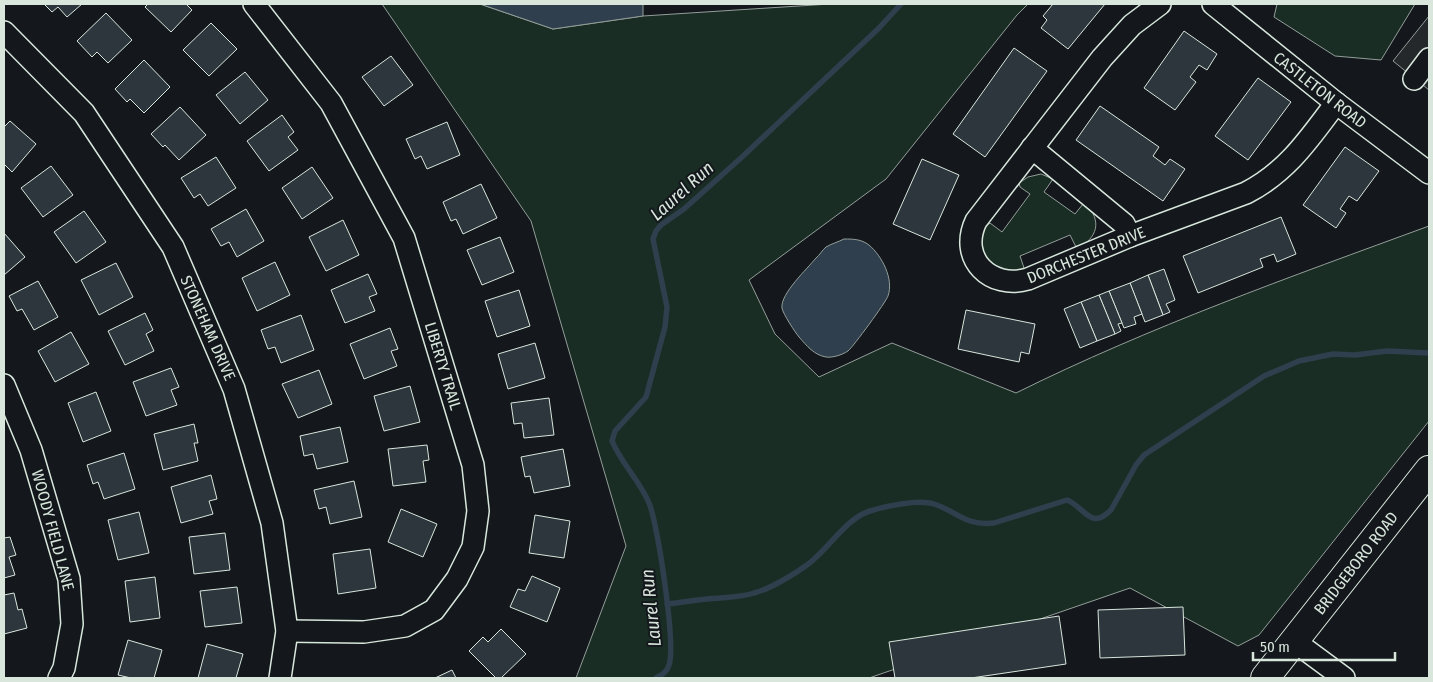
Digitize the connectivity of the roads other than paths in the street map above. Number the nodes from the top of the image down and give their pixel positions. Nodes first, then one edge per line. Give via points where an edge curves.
1 (254, 4) edge
2 (1160, 4) edge
3 (1214, 4) edge
4 (4, 32) edge
5 (1429, 59) edge
6 (1414, 79) dead end
7 (1336, 103) junction
8 (1032, 148) junction
9 (1429, 173) edge
10 (1130, 236) junction
11 (4, 385) edge
12 (1429, 470) edge
13 (286, 631) junction
14 (1294, 642) junction
15 (59, 678) edge
16 (280, 678) edge
17 (1265, 678) edge
18 (1344, 678) edge

1 - 13 street, LIBERTY TRAIL via 331,103 404,238 473,465 478,511 473,547 457,579 434,610 405,626 364,632
2 - 8 street, DORCHESTER DRIVE via 1119,38
3 - 7 street, CASTLETON ROAD
4 - 13 street, STONEHAM DRIVE via 84,113 172,247 234,389 272,524
5 - 6 street
7 - 9 street, CASTLETON ROAD
7 - 10 street, DORCHESTER DRIVE via 1295,157 1263,185
8 - 10 street via 1124,224
8 - 10 street, DORCHESTER DRIVE via 972,231 971,250 985,272 1000,280 1020,282
11 - 15 street, WOODY FIELD LANE via 32,450 69,579 72,624 64,668
12 - 14 main road, BRIDGEBORO ROAD
13 - 16 street, STONEHAM DRIVE
14 - 17 main road, BRIDGEBORO ROAD
14 - 18 street

